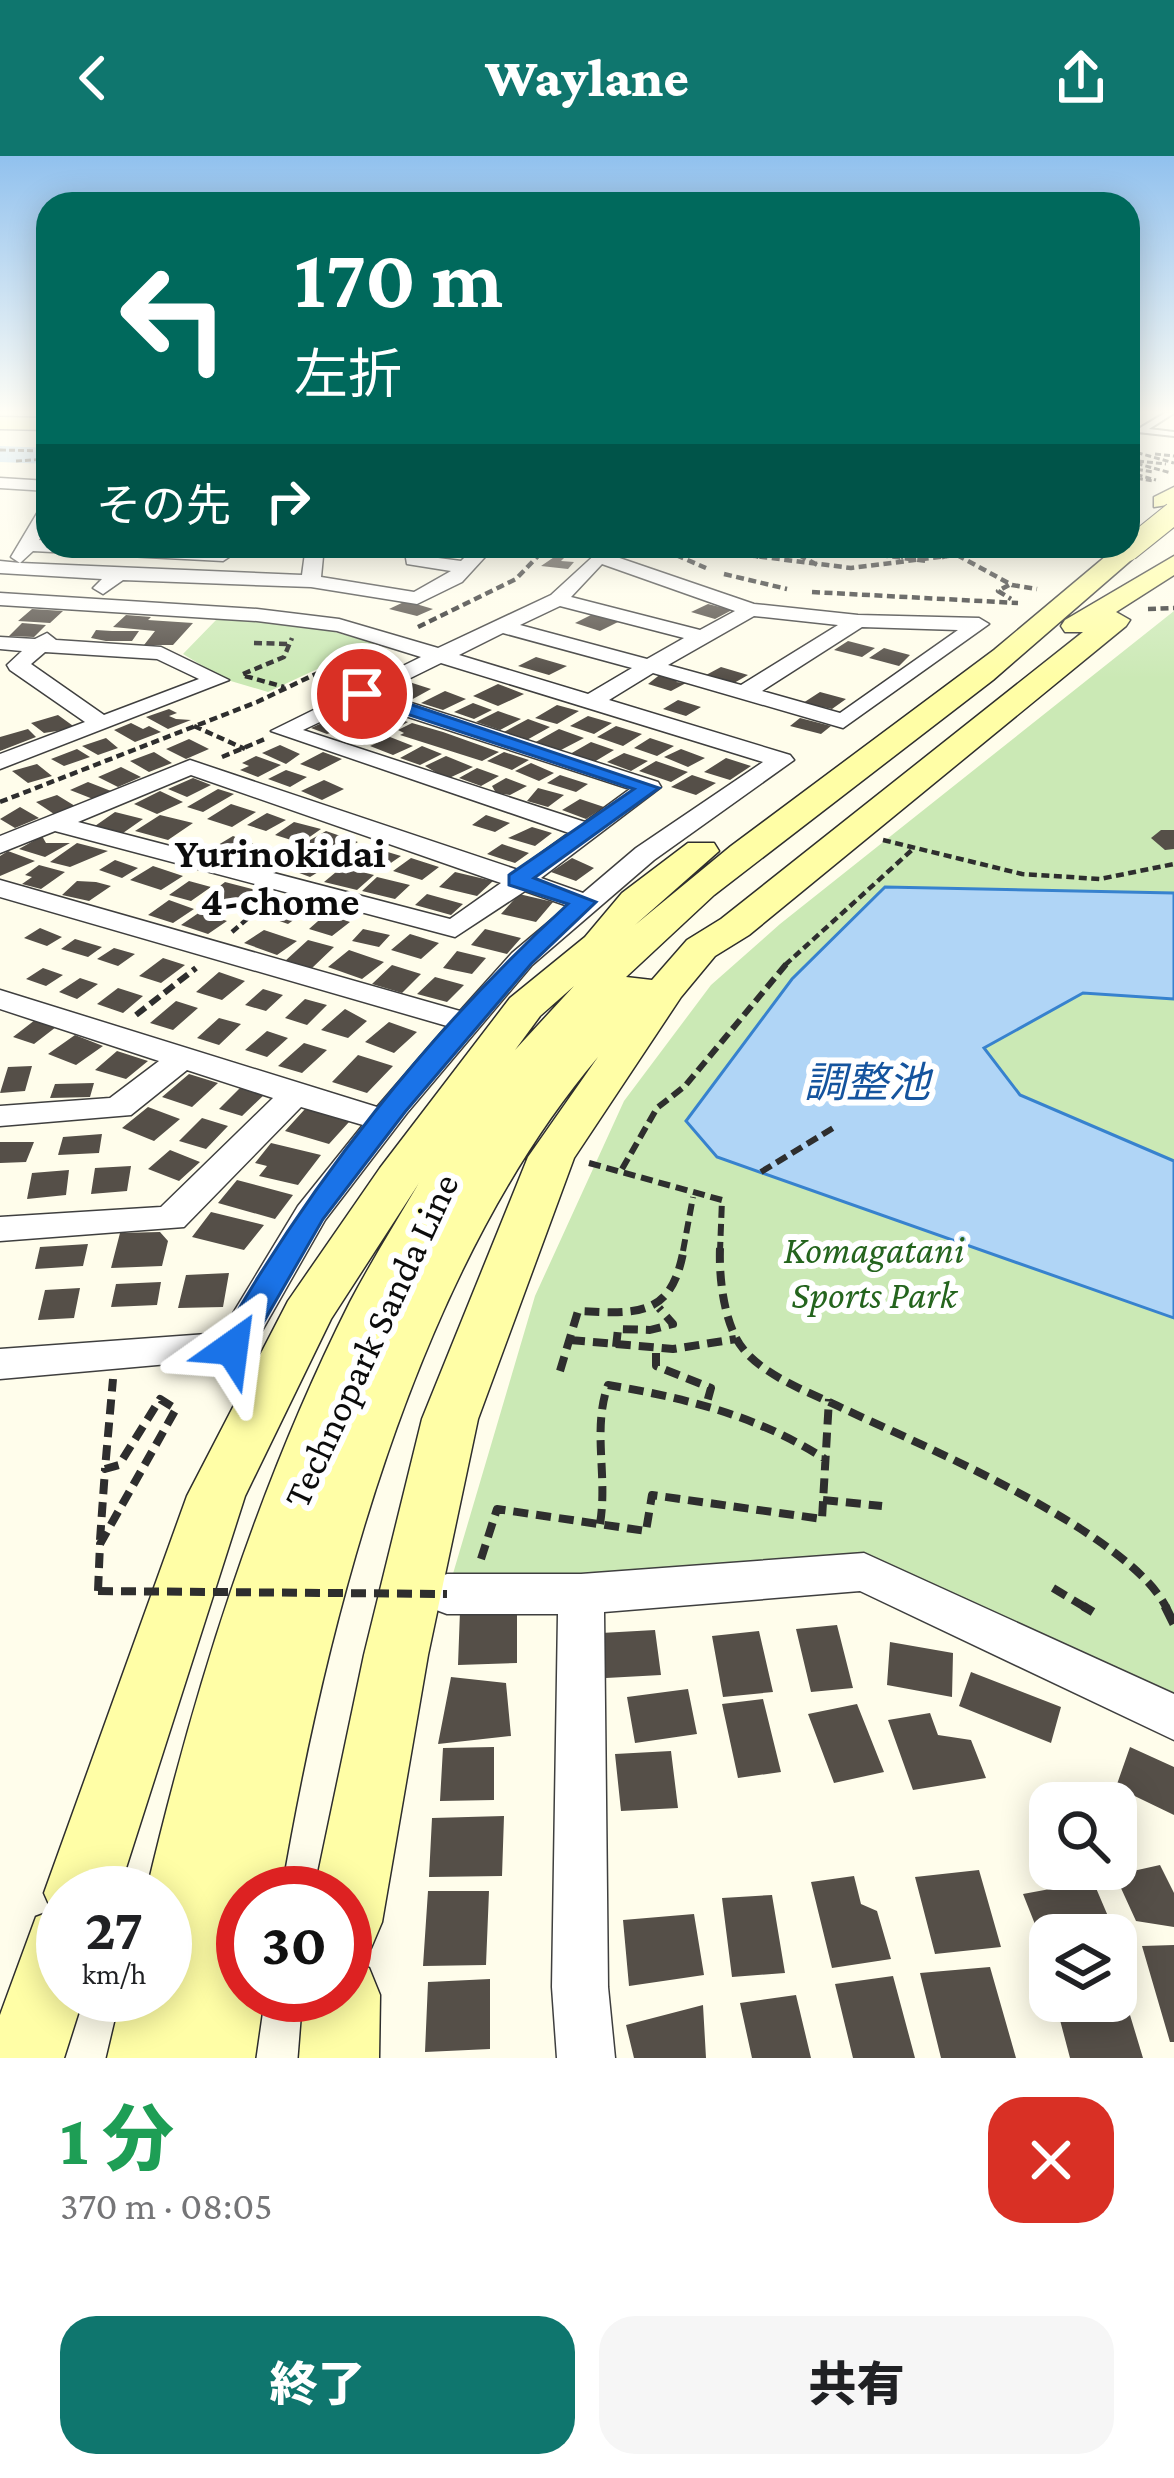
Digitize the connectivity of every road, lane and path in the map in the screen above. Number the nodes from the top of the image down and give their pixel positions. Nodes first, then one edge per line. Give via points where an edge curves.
1 (1170, 503) edge
2 (1140, 527) edge
3 (36, 532) edge
4 (29, 545) junction
5 (36, 545) edge
6 (224, 558) edge
7 (314, 558) edge
8 (414, 558) edge
9 (474, 558) edge
10 (535, 558) edge
11 (597, 558) edge
12 (601, 558) edge
13 (685, 558) edge
14 (761, 558) edge
15 (804, 558) edge
16 (900, 558) edge
17 (945, 558) edge
18 (962, 558) edge
19 (1096, 558) edge
20 (1104, 558) edge
21 (930, 562) junction
22 (1174, 563) edge
23 (465, 567) junction
24 (821, 567) junction
25 (6, 568) edge
26 (118, 574) junction
27 (220, 577) junction
28 (311, 581) junction
29 (1174, 583) edge
30 (1012, 585) junction
31 (792, 590) dead end
32 (811, 592) dead end
33 (0, 599) edge
34 (558, 599) junction
35 (1027, 602) junction
36 (86, 605) junction
37 (751, 610) junction
38 (858, 621) junction
39 (503, 627) junction
40 (1103, 629) junction
41 (303, 634) dead end
42 (703, 637) junction
43 (390, 640) junction
44 (360, 642) dead end
45 (0, 643) edge
46 (254, 643) dead end
47 (290, 644) junction
48 (40, 646) junction
49 (443, 656) junction
50 (650, 666) junction
51 (285, 687) junction
52 (744, 693) junction
53 (973, 693) junction
54 (362, 694) junction
55 (591, 701) junction
56 (102, 724) junction
57 (194, 727) junction
58 (283, 731) junction
59 (245, 749) junction
60 (0, 761) edge
61 (190, 767) junction
62 (0, 802) edge
63 (53, 823) junction
64 (853, 830) junction
65 (587, 831) junction
66 (800, 836) junction
67 (0, 845) edge
68 (913, 849) junction
69 (730, 860) junction
70 (1174, 864) edge
71 (517, 880) junction
72 (285, 886) junction
73 (0, 888) edge
74 (593, 921) junction
75 (701, 948) junction
76 (214, 950) junction
77 (0, 999) edge
78 (465, 1022) junction
79 (111, 1035) junction
80 (183, 1058) junction
81 (296, 1095) junction
82 (0, 1116) edge
83 (384, 1120) junction
84 (833, 1128) dead end
85 (761, 1172) dead end
86 (693, 1197) junction
87 (0, 1229) edge
88 (659, 1308) junction
89 (736, 1339) junction
90 (570, 1340) junction
91 (616, 1347) junction
92 (656, 1353) junction
93 (115, 1356) junction
94 (0, 1364) edge
95 (560, 1371) dead end
96 (829, 1399) junction
97 (706, 1406) junction
98 (826, 1460) junction
99 (105, 1469) junction
100 (823, 1500) junction
101 (882, 1506) dead end
102 (600, 1524) junction
103 (100, 1544) junction
104 (1053, 1588) dead end
105 (458, 1594) junction
106 (581, 1594) junction
107 (1093, 1612) dead end
108 (1174, 1624) edge
109 (1174, 1718) edge
110 (90, 1866) edge
111 (187, 1866) edge
112 (248, 1866) edge
113 (356, 1866) edge
114 (36, 2022) edge
115 (154, 2022) edge
116 (221, 2022) edge
117 (341, 2022) edge
118 (24, 2058) edge
119 (147, 2058) edge
120 (215, 2058) edge
121 (339, 2058) edge
122 (586, 2058) edge

1 - 2 main road, Technopark Sanda Line, bridge
3 - 4 street
4 - 5 street
4 - 25 street
6 - 27 street
7 - 28 street
8 - 23 street
9 - 23 street
10 - 43 path via 516,578
11 - 34 street
12 - 37 street
13 - 31 path
14 - 24 path
15 - 24 path
16 - 21 path
17 - 21 path
18 - 30 path
19 - 35 main road
20 - 53 main road, Technopark Sanda Line
21 - 24 path
22 - 53 main road, Technopark Sanda Line
23 - 28 street via 417,598
25 - 26 street
26 - 27 street
26 - 36 street
27 - 28 street
29 - 40 main road
30 - 35 path
30 - 35 path via 998,591
32 - 35 path
33 - 36 street
34 - 39 street
34 - 42 street
35 - 53 main road via 968,672
35 - 74 main road via 635,901
36 - 43 street via 311,620
36 - 48 street
37 - 38 street
37 - 42 street
38 - 52 street
38 - 52 street via 980,624 843,721
39 - 49 street
39 - 50 street
40 - 53 main road
40 - 64 main road
41 - 47 path
42 - 50 street
43 - 49 street
44 - 51 path via 375,646
45 - 48 street
46 - 47 path
47 - 51 path via 284,657 240,675
48 - 56 street via 18,665
48 - 56 street via 161,653 218,680
49 - 54 street
49 - 55 street
50 - 52 street
50 - 55 street
51 - 57 path
53 - 66 main road, Technopark Sanda Line
53 - 69 main road, Technopark Sanda Line
54 - 58 street
54 - 65 street via 649,788
55 - 74 street via 782,760
56 - 60 street
57 - 59 path
57 - 62 path
58 - 59 path
58 - 65 street
59 - 61 path
61 - 63 street
61 - 71 street
63 - 67 street
63 - 72 street
64 - 68 path
64 - 75 main road
65 - 71 street
66 - 75 main road via 788,862
66 - 112 main road, Technopark Sanda Line via 734,886 647,973 533,1109 424,1299 333,1528 263,1779
68 - 70 path via 1022,874 1100,879
68 - 86 path via 783,967 685,1086 657,1108 622,1169
69 - 74 main road
69 - 111 main road, Technopark Sanda Line via 616,963 497,1099 440,1183 284,1521 204,1781
71 - 72 street via 455,929
71 - 74 street
72 - 76 path
73 - 76 street
74 - 78 street via 522,959
74 - 110 main road via 397,1179 307,1314 216,1496
75 - 113 main road via 551,1157 450,1419
76 - 78 street
76 - 79 path
77 - 79 street
78 - 83 street
79 - 80 street
80 - 81 street
80 - 82 street via 119,1108
81 - 83 street
81 - 87 street via 171,1218
83 - 93 street via 311,1214 232,1348
84 - 85 path
86 - 88 path via 676,1290
86 - 89 path via 722,1200 719,1275
88 - 90 path via 578,1311
88 - 91 path via 673,1324 618,1329
89 - 92 path
89 - 96 path via 774,1373
90 - 91 path
90 - 95 path
91 - 92 path
92 - 97 path via 656,1366 667,1373 711,1388
93 - 94 street
93 - 99 path
96 - 98 path
96 - 108 path via 998,1481 1093,1538 1157,1588
97 - 98 path via 787,1432
97 - 102 path via 608,1385 599,1406 606,1478
98 - 100 path
99 - 103 path
99 - 103 path via 118,1465 160,1399 176,1409
100 - 101 path
100 - 102 path via 822,1519 652,1495 646,1531
102 - 105 path via 497,1509
103 - 105 path, bridge via 98,1591
104 - 107 path
105 - 106 street
106 - 109 street via 864,1572
106 - 122 street
114 - 118 main road
115 - 119 main road
116 - 120 main road, Technopark Sanda Line
117 - 121 main road

